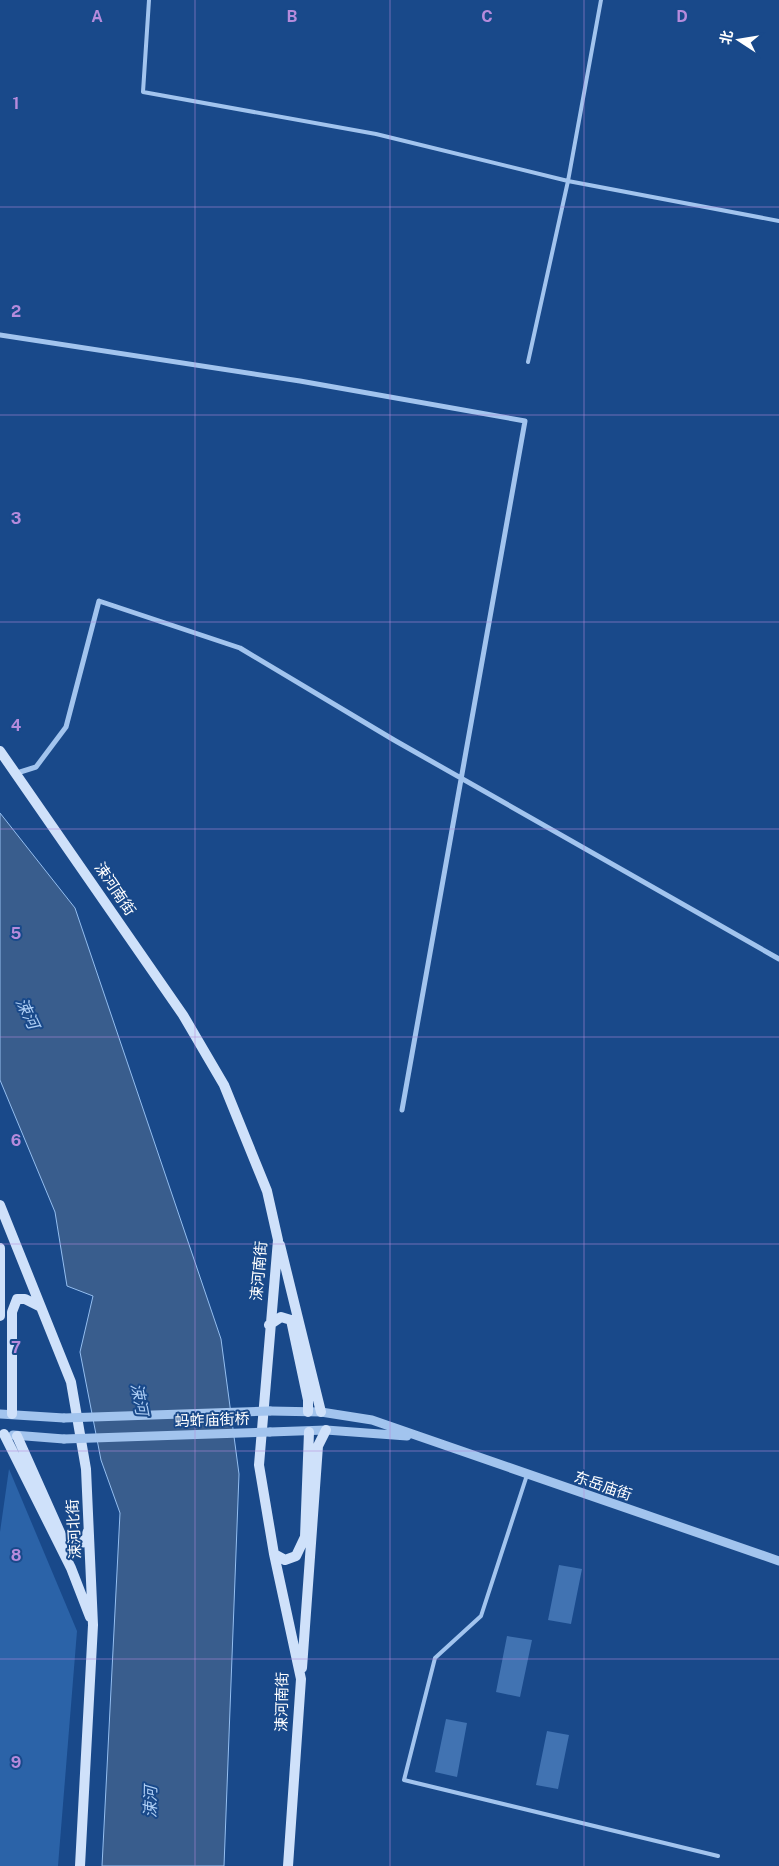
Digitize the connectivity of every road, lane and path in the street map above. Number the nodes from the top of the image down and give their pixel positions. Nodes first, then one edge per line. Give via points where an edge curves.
1 (149, 0) edge
2 (601, 0) edge
3 (568, 181) junction
4 (779, 221) edge
5 (0, 335) edge
6 (528, 362) dead end
7 (0, 751) edge
8 (17, 774) junction
9 (462, 779) junction
10 (779, 959) edge
11 (402, 1110) dead end
12 (267, 1191) junction
13 (0, 1205) edge
14 (0, 1248) edge
15 (41, 1307) junction
16 (0, 1316) edge
17 (269, 1325) junction
18 (308, 1412) junction
19 (321, 1412) junction
20 (0, 1414) edge
21 (12, 1414) junction
22 (326, 1430) junction
23 (270, 1432) joint
24 (309, 1432) junction
25 (2, 1434) edge
26 (17, 1436) junction
27 (417, 1437) junction
28 (528, 1474) junction
29 (90, 1525) junction
30 (274, 1554) junction
31 (779, 1561) edge
32 (93, 1624) junction
33 (301, 1678) junction
34 (718, 1856) dead end
35 (80, 1866) edge
36 (288, 1866) edge

1 - 3 lane via 143,92 376,134
2 - 3 lane
3 - 4 lane
3 - 6 lane
5 - 9 street via 300,381 525,422
7 - 8 main road, 涑河南街
8 - 9 street via 36,767 66,727 99,601 240,648
8 - 12 main road, 涑河南街 via 188,1023 224,1085
9 - 10 street
9 - 11 street
12 - 17 main road, 涑河南街 via 278,1240
12 - 19 main road
13 - 15 main road, 涑河北街
14 - 16 main road
15 - 21 main road via 25,1299 17,1299 12,1312
15 - 29 main road, 涑河北街 via 71,1382 86,1469
17 - 18 main road via 281,1317 292,1320
17 - 30 main road, 涑河南街 via 258,1465
18 - 19 street, 东岳庙街
18 - 21 street, 东岳庙街, bridge via 64,1418
19 - 27 street, 东岳庙街 via 372,1420
20 - 21 street
22 - 24 street, 东岳庙街
22 - 27 street, 东岳庙街
22 - 33 main road via 318,1446
23 - 24 street, 东岳庙街
23 - 26 street, 蚂蚱庙街桥, bridge via 64,1439
24 - 30 main road via 305,1538 296,1556 285,1560
25 - 26 street
25 - 32 main road via 71,1568
26 - 29 main road via 63,1539 72,1546 84,1542
27 - 28 street, 东岳庙街
28 - 31 street, 东岳庙街
28 - 34 lane via 481,1616 435,1658 404,1780
29 - 32 main road, 涑河北街
30 - 33 main road, 涑河南街
32 - 35 main road, 涑河北街
33 - 36 main road, 涑河南街

